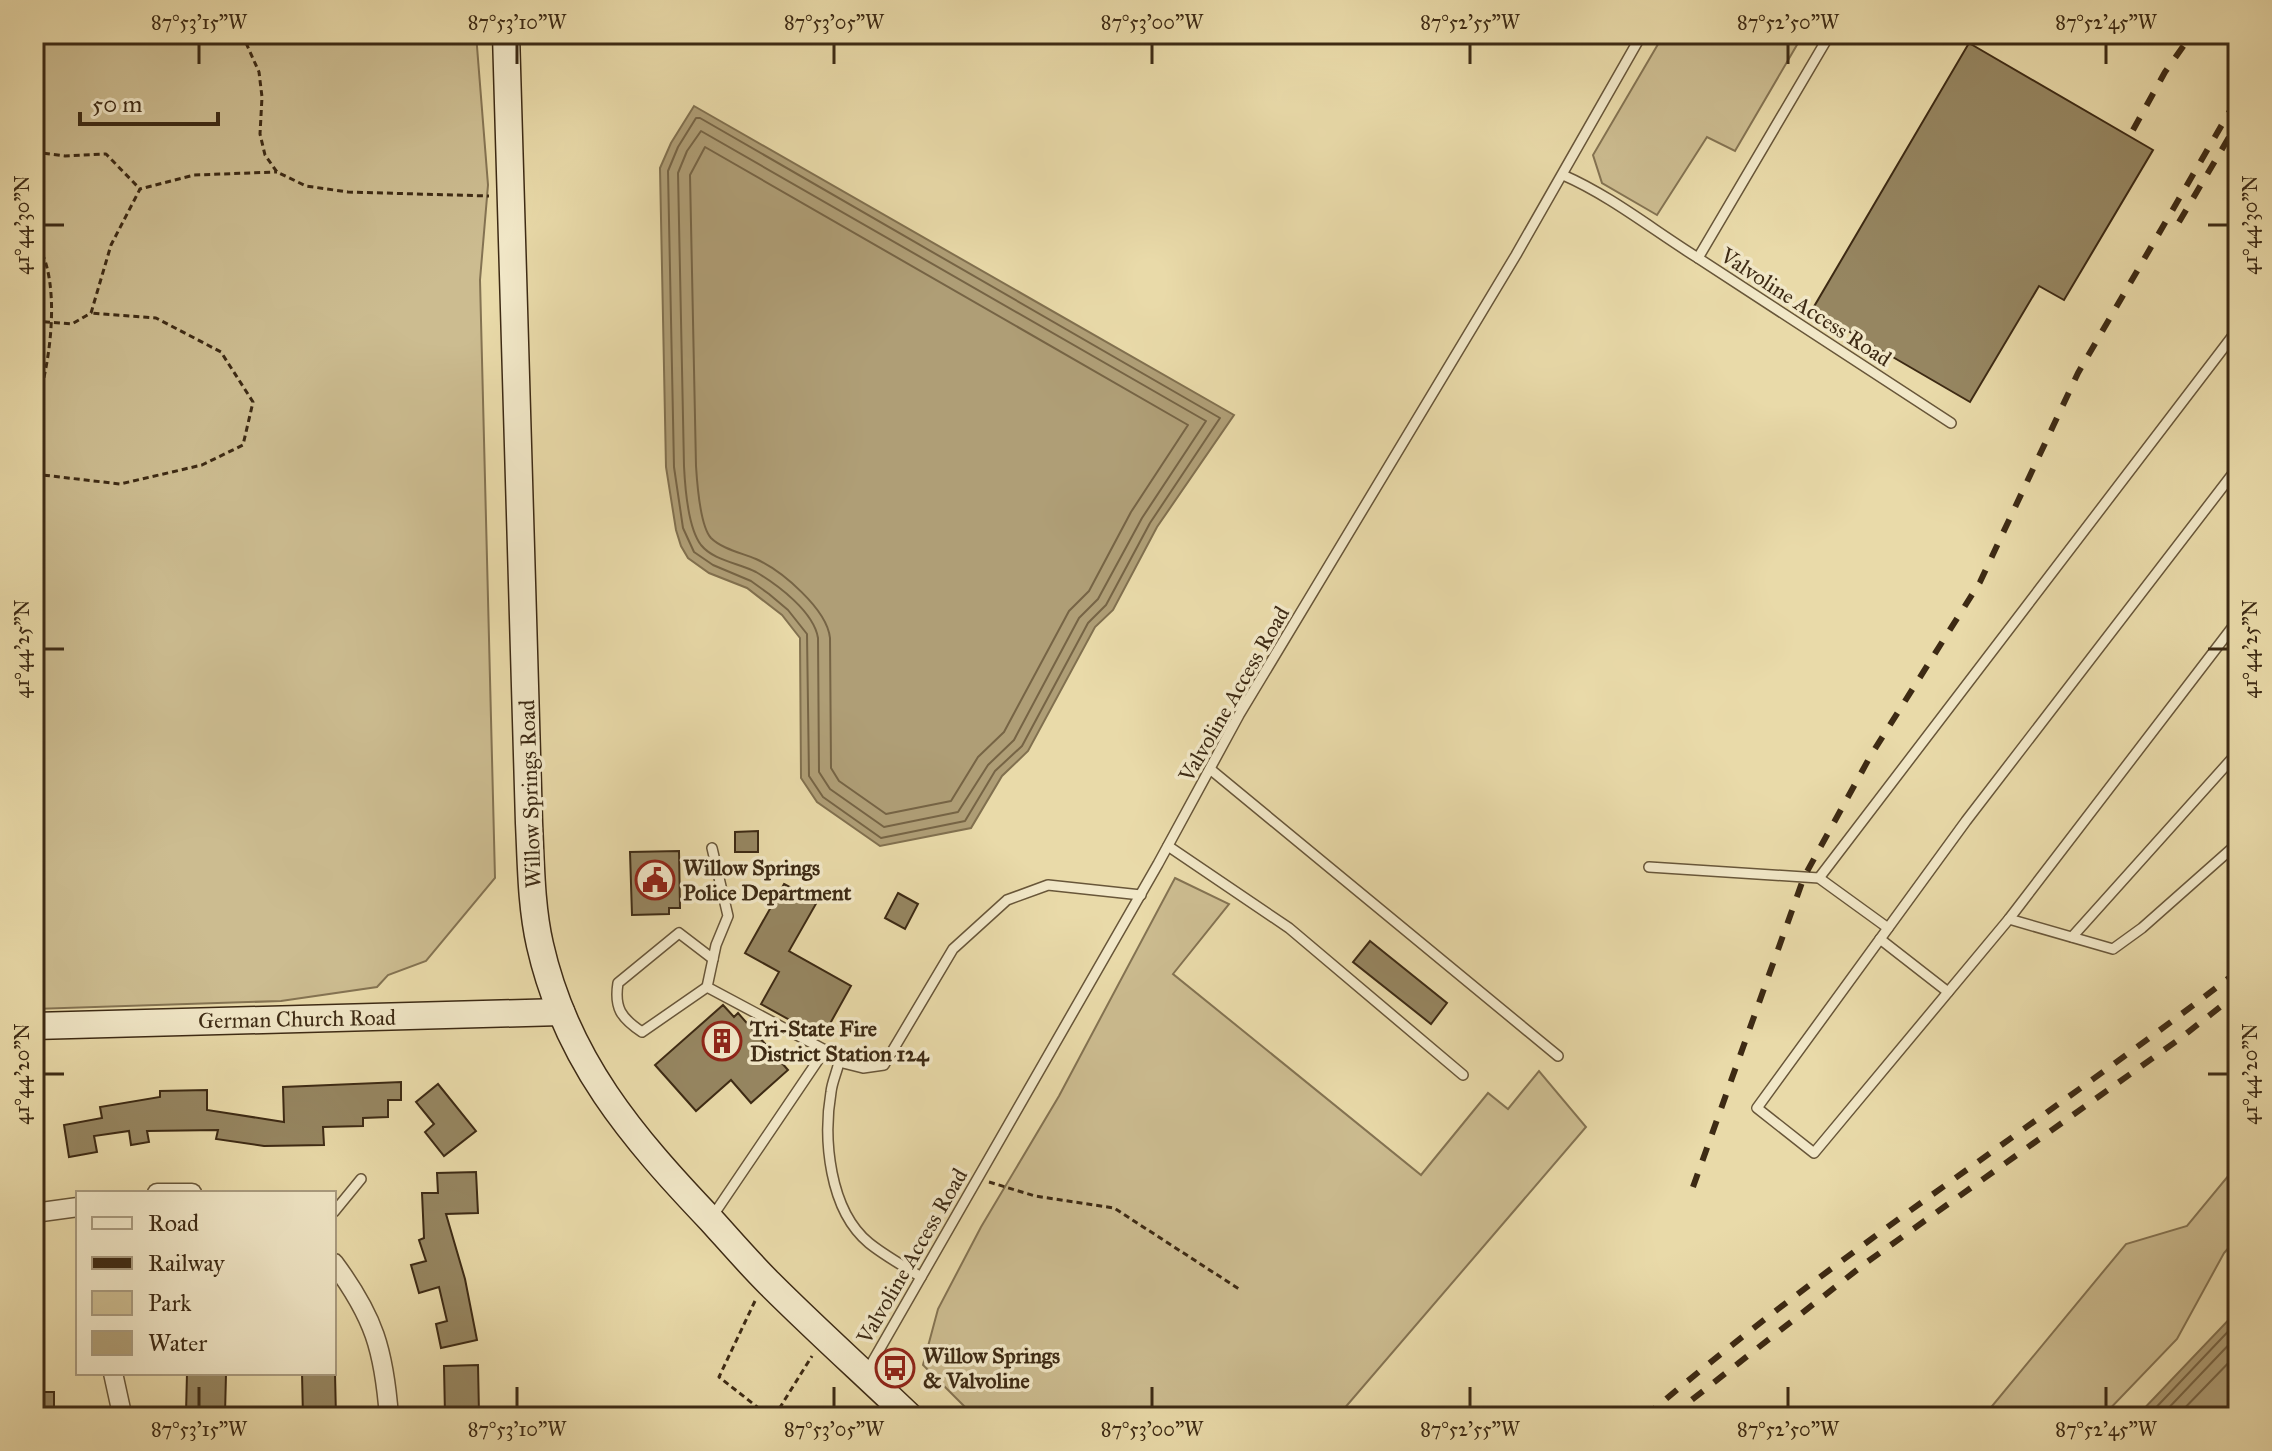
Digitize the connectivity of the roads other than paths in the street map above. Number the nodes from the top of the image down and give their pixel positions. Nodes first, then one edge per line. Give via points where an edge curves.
1 (506, 34) edge
2 (1642, 34) edge
3 (1830, 34) edge
4 (1563, 175) junction
5 (1698, 258) junction
6 (2238, 329) edge
7 (1951, 423) dead end
8 (2238, 467) edge
9 (2238, 620) edge
10 (2238, 752) edge
11 (1210, 769) junction
12 (2238, 843) edge
13 (1168, 846) junction
14 (712, 848) dead end
15 (1649, 867) dead end
16 (1819, 878) junction
17 (1141, 895) junction
18 (2009, 919) junction
19 (1888, 928) junction
20 (2072, 937) junction
21 (1880, 939) junction
22 (713, 959) junction
23 (707, 987) junction
24 (1948, 992) junction
25 (561, 1012) junction
26 (34, 1026) edge
27 (825, 1050) junction
28 (1558, 1056) dead end
29 (839, 1062) junction
30 (1463, 1075) dead end
31 (361, 1179) dead end
32 (76, 1207) edge
33 (336, 1210) edge
34 (34, 1213) edge
35 (710, 1219) junction
36 (336, 1266) edge
37 (921, 1277) junction
38 (113, 1375) edge
39 (864, 1376) junction
40 (899, 1410) edge
41 (122, 1414) dead end
42 (389, 1417) edge

1 - 25 main road, Willow Springs Road via 532,883 539,943
2 - 4 lane, Valvoline Access Road
3 - 5 lane, Valvoline Access Road
4 - 5 lane via 1595,189
4 - 11 lane, Valvoline Access Road
5 - 7 lane, Valvoline Access Road
6 - 16 lane
8 - 19 lane
9 - 18 lane
10 - 20 lane
11 - 13 lane, Valvoline Access Road
11 - 28 lane
12 - 20 lane via 2113,949
13 - 17 lane, Valvoline Access Road
13 - 30 lane via 1289,928
14 - 22 lane via 728,916
15 - 16 lane
16 - 19 lane
17 - 29 lane via 1048,885 1007,900 953,949 884,1065 863,1068
17 - 37 lane, Valvoline Access Road
18 - 20 lane
18 - 24 lane
19 - 21 lane
21 - 24 lane
21 - 24 lane via 1757,1108 1814,1153
22 - 23 lane
22 - 23 lane via 679,933 618,983 616,999 625,1021 642,1032
23 - 27 lane
25 - 26 main road, German Church Road
25 - 35 main road, Willow Springs Road via 619,1116
27 - 29 lane
27 - 35 lane
29 - 37 lane via 831,1089 829,1147 840,1201 867,1241
31 - 33 lane
32 - 34 street
35 - 39 main road, Willow Springs Road
36 - 42 street via 370,1318 386,1375
37 - 39 lane, Valvoline Access Road
38 - 41 street
39 - 40 main road, Willow Springs Road

